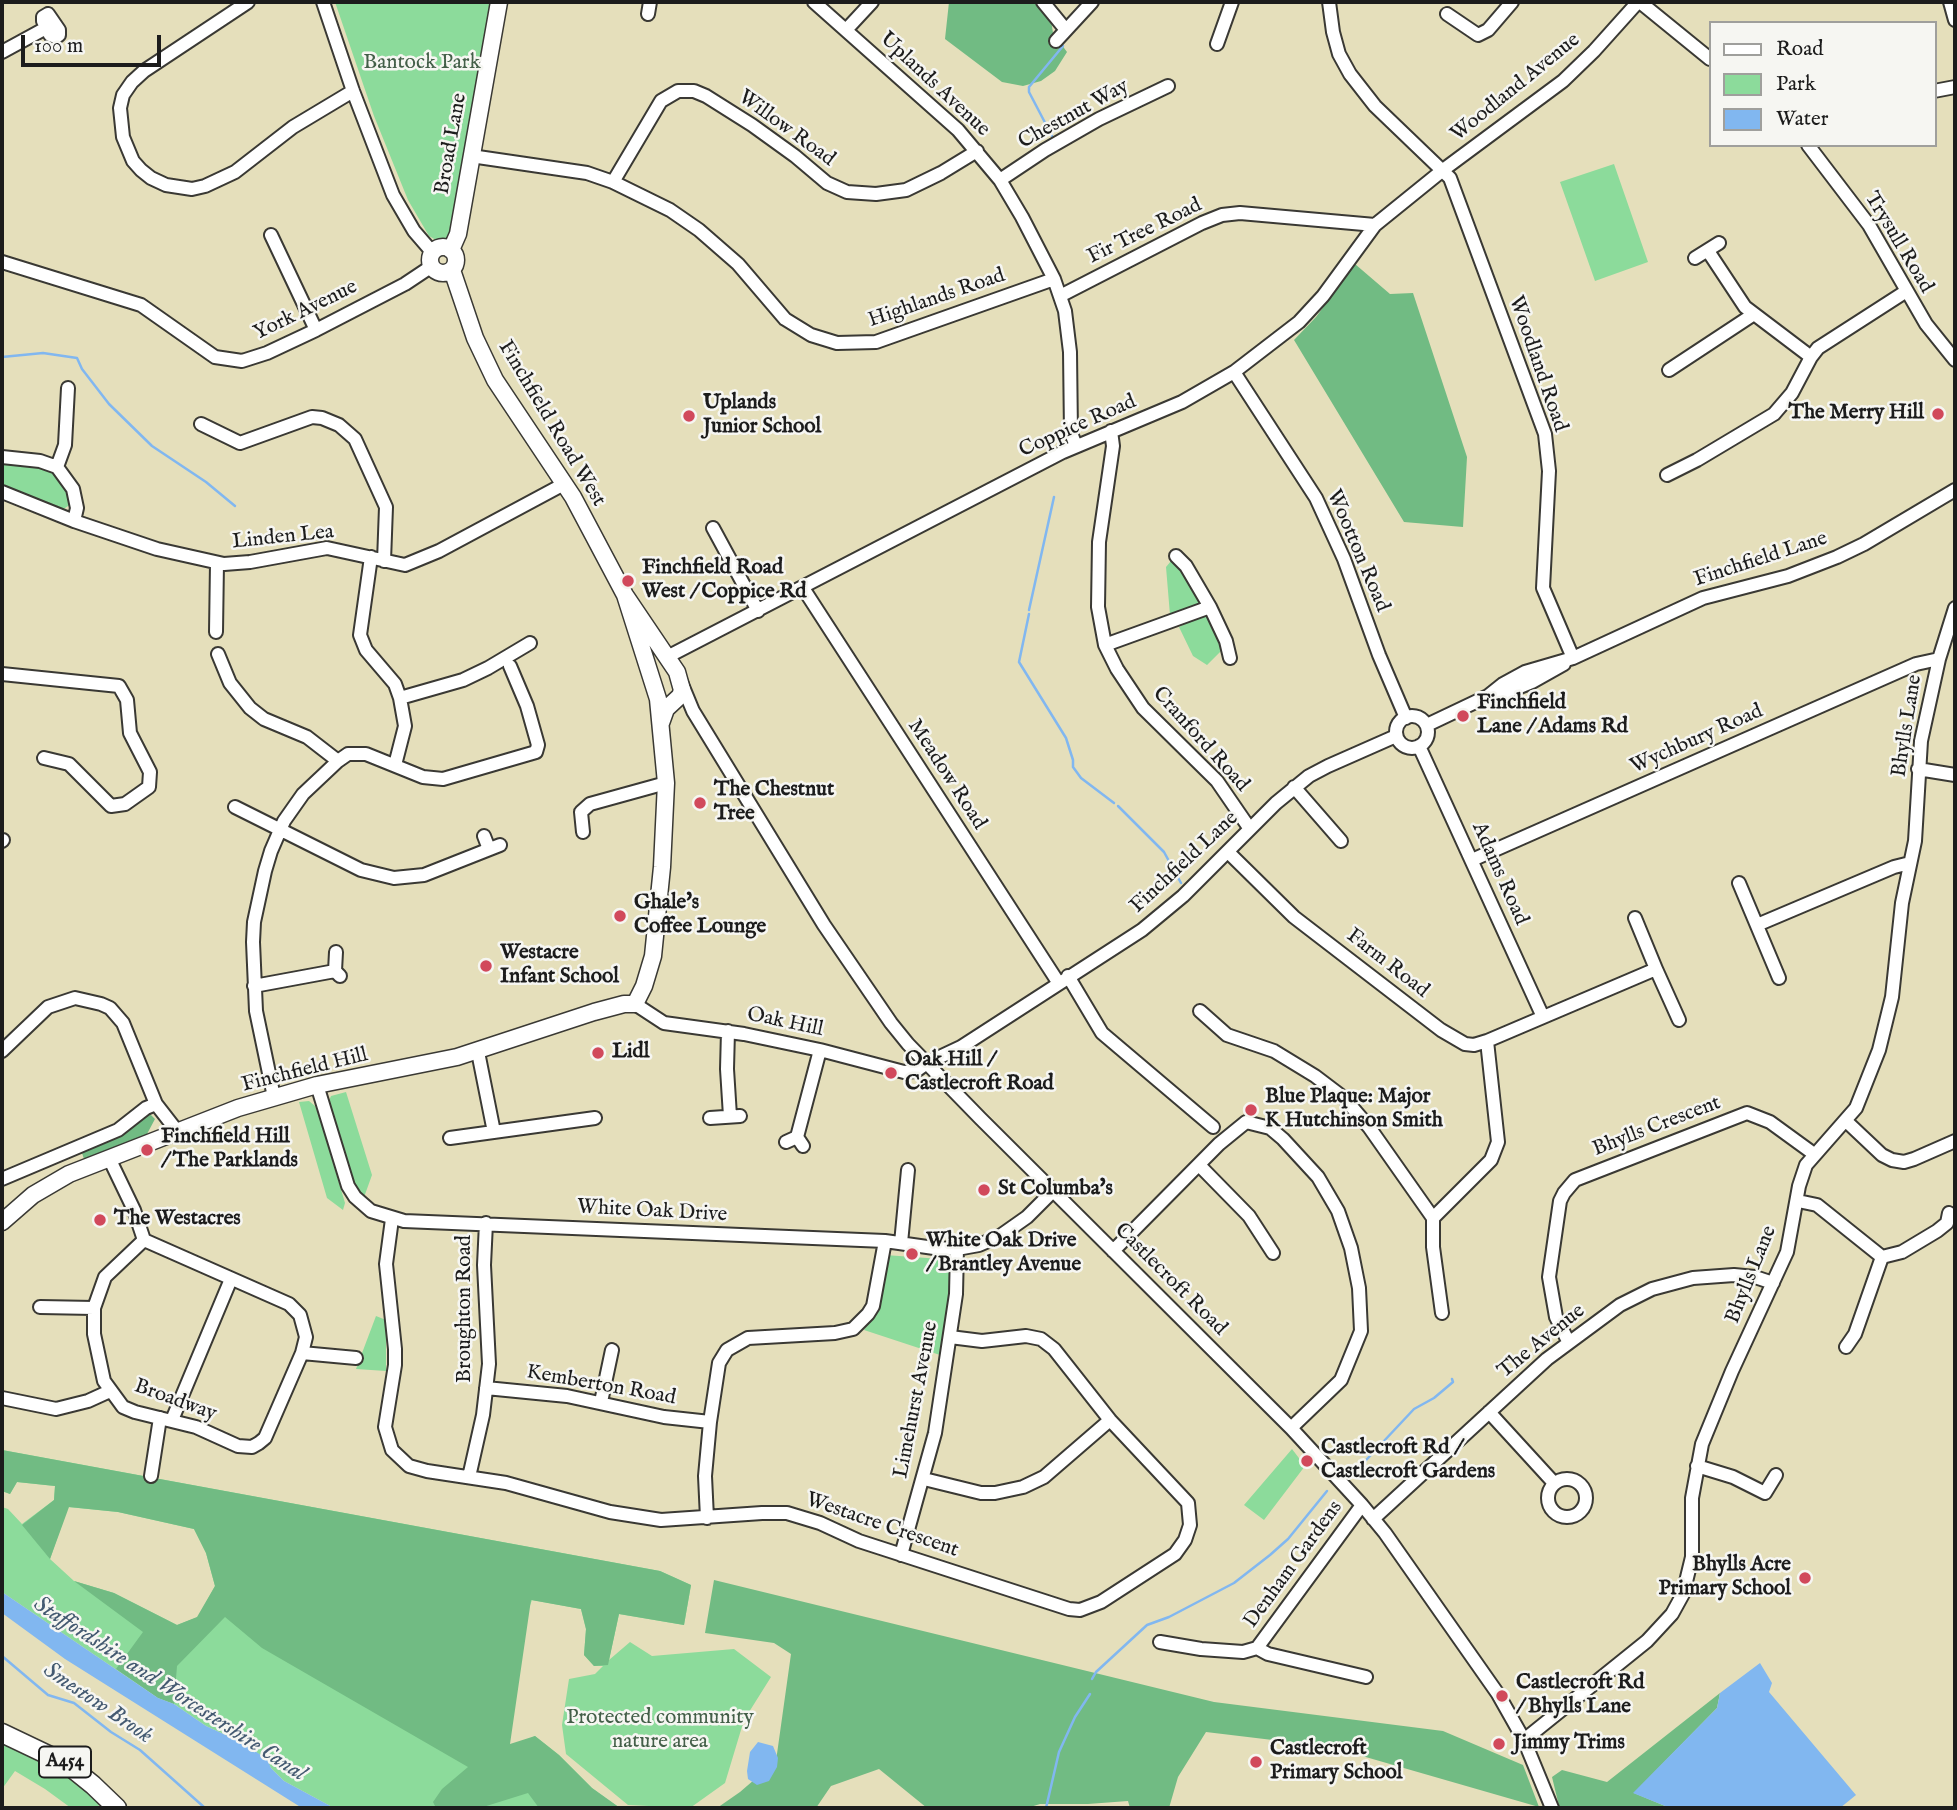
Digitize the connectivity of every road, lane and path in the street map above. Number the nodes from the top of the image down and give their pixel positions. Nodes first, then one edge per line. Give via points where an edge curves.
1 (248, 2) edge
2 (323, 2) edge
3 (499, 2) edge
4 (814, 2) edge
5 (872, 2) edge
6 (1043, 2) edge
7 (1092, 2) edge
8 (1232, 2) edge
9 (1329, 2) edge
10 (1512, 2) edge
11 (1639, 2) edge
12 (1950, 2) edge
13 (1447, 14) dead end
14 (1955, 20) edge
15 (46, 28) dead end
16 (846, 30) junction
17 (1066, 30) junction
18 (1056, 41) dead end
19 (1217, 44) dead end
20 (2, 52) edge
21 (1708, 57) edge
22 (1168, 86) dead end
23 (1955, 87) edge
24 (353, 91) junction
25 (1936, 91) edge
26 (1810, 147) edge
27 (977, 151) junction
28 (471, 156) junction
29 (1443, 170) junction
30 (1000, 180) junction
31 (613, 182) junction
32 (1375, 225) junction
33 (271, 235) dead end
34 (451, 250) junction
35 (1695, 258) dead end
36 (433, 259) junction
37 (2, 262) edge
38 (452, 270) junction
39 (1054, 279) junction
40 (1905, 292) junction
41 (1060, 296) junction
42 (1754, 314) junction
43 (316, 330) junction
44 (1811, 357) junction
45 (1955, 360) edge
46 (1669, 370) dead end
47 (1234, 372) junction
48 (68, 387) dead end
49 (201, 424) dead end
50 (1111, 431) junction
51 (1076, 446) junction
52 (2, 457) edge
53 (57, 467) junction
54 (1667, 475) dead end
55 (564, 484) junction
56 (1955, 490) edge
57 (2, 492) edge
58 (74, 521) junction
59 (713, 528) dead end
60 (1176, 556) dead end
61 (371, 557) junction
62 (384, 561) junction
63 (217, 563) junction
64 (803, 588) junction
65 (625, 595) junction
66 (1210, 607) junction
67 (1955, 608) edge
68 (758, 611) junction
69 (216, 632) dead end
70 (530, 643) dead end
71 (1105, 645) junction
72 (218, 654) dead end
73 (1230, 658) dead end
74 (1573, 658) junction
75 (1939, 659) junction
76 (675, 664) junction
77 (510, 666) dead end
78 (649, 671) junction
79 (2, 674) edge
80 (400, 698) junction
81 (667, 702) junction
82 (693, 711) junction
83 (1406, 718) junction
84 (1427, 725) junction
85 (1396, 736) junction
86 (1419, 746) junction
87 (44, 758) dead end
88 (338, 761) junction
89 (395, 765) junction
90 (1918, 769) junction
91 (1955, 775) edge
92 (666, 783) junction
93 (1294, 787) junction
94 (235, 807) dead end
95 (1250, 829) junction
96 (279, 831) junction
97 (583, 832) dead end
98 (484, 836) dead end
99 (1341, 841) dead end
100 (1228, 852) junction
101 (1472, 860) junction
102 (1910, 863) junction
103 (1739, 883) dead end
104 (1635, 918) dead end
105 (1757, 925) junction
106 (336, 952) dead end
107 (1656, 969) junction
108 (1779, 978) dead end
109 (1063, 979) junction
110 (254, 986) junction
111 (635, 1004) junction
112 (1200, 1011) dead end
113 (1543, 1017) junction
114 (1679, 1020) dead end
115 (728, 1031) junction
116 (1487, 1041) junction
117 (820, 1050) junction
118 (2, 1051) edge
119 (478, 1052) junction
120 (927, 1063) junction
121 (317, 1085) junction
122 (274, 1097) junction
123 (156, 1104) junction
124 (595, 1118) dead end
125 (710, 1118) dead end
126 (1846, 1121) junction
127 (1213, 1127) dead end
128 (177, 1131) junction
129 (494, 1132) junction
130 (450, 1138) dead end
131 (1955, 1141) edge
132 (795, 1142) dead end
133 (1814, 1154) junction
134 (109, 1158) junction
135 (1199, 1165) junction
136 (908, 1170) dead end
137 (2, 1179) edge
138 (1053, 1191) junction
139 (1798, 1201) junction
140 (1433, 1218) junction
141 (393, 1219) junction
142 (2, 1222) edge
143 (1950, 1222) edge
144 (486, 1223) junction
145 (144, 1240) junction
146 (885, 1241) junction
147 (901, 1243) junction
148 (957, 1249) junction
149 (1113, 1251) junction
150 (1273, 1253) dead end
151 (1882, 1257) junction
152 (231, 1279) junction
153 (1773, 1283) junction
154 (40, 1307) dead end
155 (94, 1308) junction
156 (1442, 1313) dead end
157 (950, 1337) junction
158 (1846, 1339) dead end
159 (1568, 1341) junction
160 (612, 1350) dead end
161 (302, 1353) junction
162 (356, 1358) dead end
163 (486, 1388) junction
164 (110, 1391) junction
165 (2, 1398) edge
166 (601, 1402) junction
167 (1489, 1412) junction
168 (166, 1419) junction
169 (1110, 1420) junction
170 (710, 1422) junction
171 (1291, 1428) junction
172 (1697, 1466) junction
173 (1776, 1475) dead end
174 (151, 1476) dead end
175 (470, 1477) junction
176 (924, 1479) junction
177 (1554, 1483) dead end
178 (1362, 1505) junction
179 (707, 1518) junction
180 (1373, 1519) junction
181 (901, 1555) junction
182 (1177, 1630) dead end
183 (1160, 1642) dead end
184 (1174, 1644) junction
185 (1257, 1648) junction
186 (1360, 1672) dead end
187 (2, 1733) edge
188 (1524, 1740) junction
189 (108, 1805) edge
190 (1552, 1807) edge

1 - 24 street via 154,64 123,95 123,137 141,170 166,185 205,187 235,172 293,127
2 - 24 street
3 - 28 main road, Broad Lane
4 - 16 street, Uplands Avenue
5 - 16 street
6 - 17 street
7 - 17 street
8 - 19 street
9 - 29 street via 1336,43 1350,74 1375,106
10 - 13 street via 1478,35
11 - 21 street
11 - 29 street, Woodland Avenue via 1563,81
12 - 14 street
15 - 20 street
16 - 27 street, Uplands Avenue
17 - 18 street
22 - 30 street, Chestnut Way via 1089,124
23 - 25 street
24 - 36 street via 393,195
26 - 40 street, Trysull Road via 1869,225
27 - 30 street, Uplands Avenue
27 - 31 street, Willow Road via 906,190 847,192 827,183 706,96 678,91 661,101
28 - 31 street, Highlands Road via 561,168
28 - 34 main road, Broad Lane via 458,234
29 - 32 street, Coppice Road
29 - 74 street, Woodland Road via 1450,178 1545,434 1549,471 1543,588
30 - 39 street, Uplands Avenue
31 - 39 street, Highlands Road via 699,230 738,264 785,319 811,335 837,343 876,342
32 - 41 street, Fir Tree Road via 1222,215
32 - 47 street, Coppice Road via 1299,322
33 - 43 street
34 - 36 main road via 439,248
34 - 38 main road via 456,260
35 - 42 street via 1713,247 1745,307
36 - 38 main road via 441,272
36 - 43 street, York Avenue via 394,289
37 - 43 street, York Avenue via 141,305 222,359 249,360
38 - 55 main road, Finchfield Road West via 495,380
39 - 41 street, Uplands Avenue
40 - 44 street via 1827,341
40 - 45 street, Trysull Road
41 - 51 street, Uplands Avenue via 1068,329 1071,433
42 - 44 street
42 - 46 street
44 - 54 street via 1792,393 1774,414
47 - 50 street, Coppice Road via 1182,402
47 - 83 street, Wootton Road via 1321,509
48 - 53 street via 65,445
49 - 62 street via 239,449 312,417 339,425 355,439 386,507
50 - 51 street, Coppice Road
50 - 71 street, Cranford Road via 1114,446 1099,542 1098,607
51 - 64 street, Coppice Road
52 - 53 street
53 - 58 street via 74,489
55 - 62 street, Linden Lea via 421,560 399,565
55 - 65 main road, Finchfield Road West
56 - 74 street, Finchfield Lane via 1838,557 1703,598
57 - 58 street, Linden Lea
58 - 63 street, Linden Lea via 156,550
59 - 68 street
60 - 66 street
61 - 62 street, Linden Lea
61 - 63 street, Linden Lea via 327,548
61 - 80 street via 360,635
63 - 69 street
64 - 68 street, Coppice Road
64 - 109 street, Meadow Road
65 - 76 main road, Finchfield Road West
65 - 78 main road, Finchfield Road West
66 - 71 street
66 - 73 street
67 - 75 street, Bhylls Lane
68 - 76 street, Coppice Road
70 - 80 street via 463,680
71 - 95 street, Cranford Road via 1143,708 1217,781
72 - 88 street via 230,683 250,708 307,737
74 - 84 street, Finchfield Lane via 1525,672 1488,696
75 - 90 street, Bhylls Lane
75 - 101 street, Wychbury Road via 1916,664
76 - 78 main road via 656,658
76 - 81 main road via 682,690
76 - 82 street, Finchfield Road West
77 - 89 street via 527,706 536,752 443,779
78 - 81 main road, Finchfield Road West
79 - 87 street via 119,686 127,700 130,733 149,772 149,787 125,804 111,806 69,764
80 - 89 street via 405,726
81 - 82 street
81 - 92 main road via 661,723
82 - 120 street, Castlecroft Road via 852,969
83 - 84 street
83 - 85 street
84 - 86 street via 1426,740
85 - 86 street via 1406,747
85 - 93 street, Finchfield Lane via 1328,766
86 - 101 street, Adams Road
88 - 89 street via 360,753
88 - 96 street via 303,794
90 - 91 street
90 - 102 street, Bhylls Lane
92 - 97 street via 590,804 581,812
92 - 111 main road via 653,956
93 - 95 street, Finchfield Lane
93 - 99 street
94 - 96 street
95 - 100 street, Finchfield Lane
96 - 98 street via 361,870 394,878 424,875 495,847
96 - 110 street via 254,922
100 - 109 street, Finchfield Lane via 1152,922
100 - 116 street, Farm Road via 1294,917 1441,1030 1465,1044
101 - 113 street, Adams Road
102 - 105 street
102 - 126 street, Bhylls Lane via 1886,1024 1862,1097
103 - 105 street
104 - 107 street
105 - 108 street
106 - 110 street via 337,973
107 - 113 street, Farm Road
107 - 114 street
109 - 120 street, Finchfield Lane via 961,1047
109 - 127 street, Meadow Road via 1102,1032
110 - 122 street
111 - 115 street, Oak Hill via 664,1023
111 - 119 main road, Finchfield Hill via 594,1012
112 - 140 street via 1223,1032 1289,1059 1344,1098
113 - 116 street, Farm Road
115 - 117 street, Oak Hill
115 - 125 street via 727,1069 735,1116
116 - 140 street via 1498,1142 1491,1160
117 - 120 street, Oak Hill via 904,1072
117 - 132 street
118 - 123 street via 48,1007 75,998 93,1000 110,1008 123,1023
119 - 121 main road, Finchfield Hill
119 - 129 street
120 - 138 street, Castlecroft Road
121 - 122 main road, Finchfield Hill
121 - 141 street, White Oak Drive via 348,1186 371,1211
122 - 128 main road, Finchfield Hill
123 - 128 street
123 - 137 street via 118,1130
124 - 129 street
126 - 131 street via 1892,1160 1914,1159
126 - 133 street, Bhylls Lane
128 - 134 main road, Finchfield Hill
129 - 130 street
133 - 139 street, Bhylls Lane via 1802,1176
133 - 159 street, Bhylls Crescent via 1770,1122 1747,1114 1586,1175 1569,1186 1560,1201 1549,1277 1556,1317
134 - 142 main road, Finchfield Hill via 55,1181
134 - 145 street
135 - 149 street
135 - 150 street via 1249,1216
135 - 171 street via 1246,1122 1270,1128 1318,1177 1338,1211 1351,1248 1361,1331 1353,1356 1341,1381
136 - 147 street
138 - 148 street, White Oak Drive via 1000,1236
138 - 149 street, Castlecroft Road
139 - 151 street via 1817,1205
139 - 153 street, Bhylls Lane via 1789,1245
140 - 156 street
141 - 144 street, White Oak Drive
141 - 175 street, Westacre Crescent via 386,1264 395,1349 385,1427 388,1441 408,1466
143 - 151 street via 1902,1252
144 - 146 street, White Oak Drive
144 - 163 street, Broughton Road
145 - 152 street, Broadway
145 - 155 street, Broadway via 105,1277
146 - 147 street, White Oak Drive
146 - 170 street via 873,1306 860,1323 835,1333 740,1341 719,1363
147 - 148 street, White Oak Drive
148 - 157 street, Limehurst Avenue
149 - 171 street, Castlecroft Road
151 - 158 street
152 - 161 street, Broadway via 289,1304 300,1315 306,1337
152 - 168 street
153 - 159 street, The Avenue via 1734,1275 1671,1283 1620,1305
153 - 172 street, Bhylls Lane via 1713,1415
154 - 155 street
155 - 164 street, Broadway via 100,1370
157 - 169 street, Westacre Crescent via 982,1341 1026,1336 1048,1343
157 - 176 street, Limehurst Avenue
159 - 167 street, The Avenue
160 - 166 street
161 - 162 street
161 - 168 street, Broadway via 265,1438 252,1447 238,1447
163 - 166 street, Kemberton Road
163 - 175 street, Broughton Road
164 - 165 street via 56,1409
164 - 168 street, Broadway via 123,1407
166 - 170 street, Kemberton Road
167 - 177 street
167 - 180 street, The Avenue
168 - 174 street
169 - 176 street via 1044,1477 1023,1488 981,1493
169 - 181 street, Westacre Crescent via 1188,1503 1190,1525 1175,1554 1101,1602 1069,1609
170 - 179 street
171 - 178 street, Castlecroft Road
172 - 173 street via 1765,1493
172 - 188 street, Bhylls Lane via 1690,1566 1672,1614 1623,1662
175 - 179 street, Westacre Crescent via 610,1512 661,1520
176 - 181 street, Limehurst Avenue
178 - 180 street, Castlecroft Road
178 - 185 street, Denham Gardens
179 - 181 street, Westacre Crescent via 787,1513
180 - 188 street, Castlecroft Road via 1477,1662
182 - 184 street
183 - 184 street, Denham Gardens
184 - 185 street, Denham Gardens via 1242,1651
185 - 186 street, Denham Gardens
187 - 189 highway, A454 via 67,1763
188 - 190 street, Castlecroft Road

